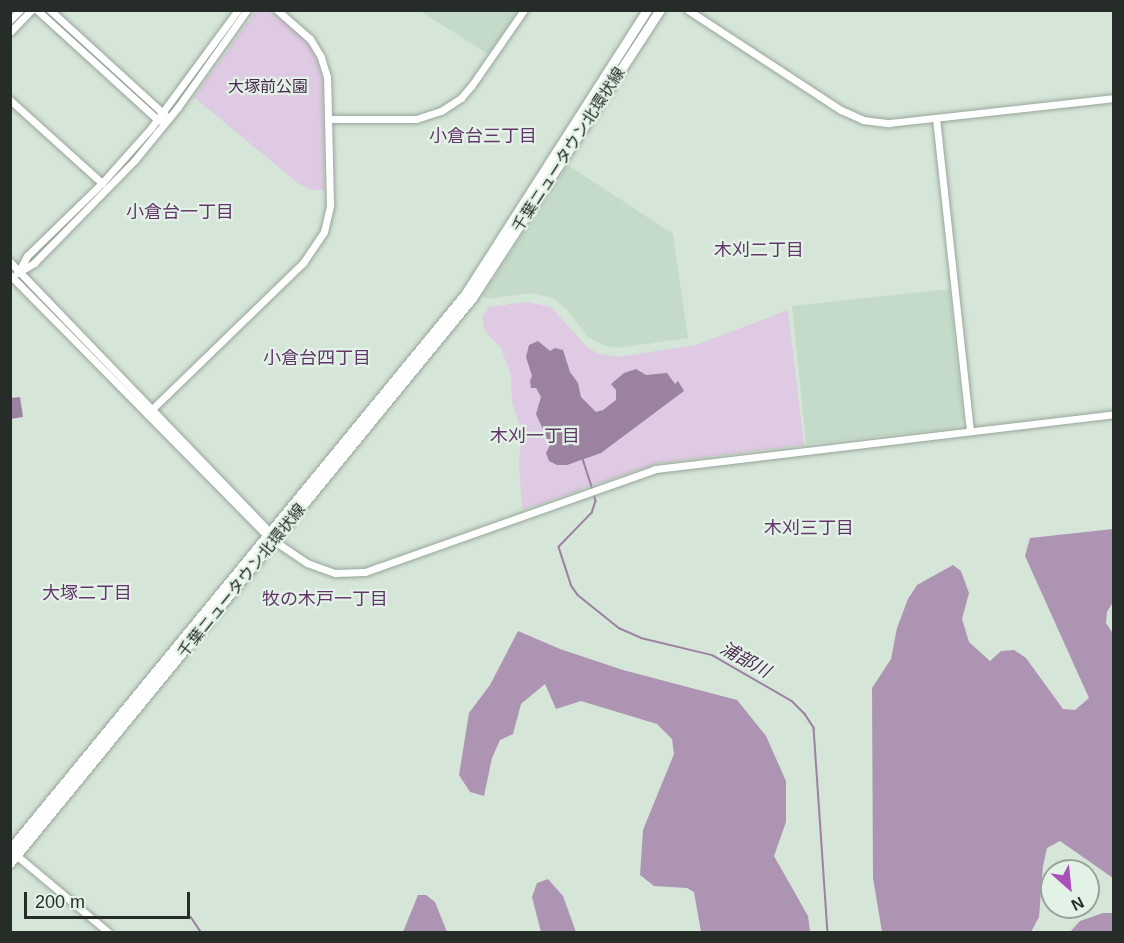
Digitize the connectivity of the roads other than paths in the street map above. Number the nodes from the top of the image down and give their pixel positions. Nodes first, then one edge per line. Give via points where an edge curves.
1 (20, 10) edge
2 (31, 10) edge
3 (37, 10) edge
4 (51, 10) edge
5 (238, 10) edge
6 (247, 10) edge
7 (277, 10) edge
8 (524, 10) edge
9 (647, 10) edge
10 (660, 10) edge
11 (688, 10) edge
12 (10, 20) edge
13 (10, 32) edge
14 (1113, 98) edge
15 (10, 100) edge
16 (164, 112) junction
17 (936, 118) junction
18 (328, 119) junction
19 (158, 120) junction
20 (168, 120) junction
21 (102, 183) junction
22 (10, 262) edge
23 (19, 271) junction
24 (11, 277) edge
25 (475, 287) junction
26 (150, 411) junction
27 (1113, 414) edge
28 (970, 430) junction
29 (271, 536) junction
30 (12, 855) edge
31 (108, 933) edge

1 - 12 street
2 - 13 street
3 - 19 street
4 - 16 street
5 - 16 street
6 - 20 street
7 - 18 street via 304,32 321,57 327,77
8 - 18 street via 472,86 452,105 416,119
9 - 25 main road, 千葉ニュータウン北環状線
10 - 25 main road, 千葉ニュータウン北環状線
11 - 17 street via 855,117 883,123
14 - 17 street
15 - 21 street
16 - 19 street
16 - 20 street
17 - 28 street
18 - 26 street via 330,205 320,241 303,263
19 - 20 street
19 - 21 street
20 - 23 street via 99,198 34,263
21 - 23 street via 27,256
22 - 23 street
23 - 24 street
23 - 26 street
24 - 26 street
25 - 29 main road, 千葉ニュータウン北環状線
26 - 29 street
27 - 28 street
28 - 29 street via 655,469 365,572 320,569
29 - 30 main road, 千葉ニュータウン北環状線
30 - 31 street

